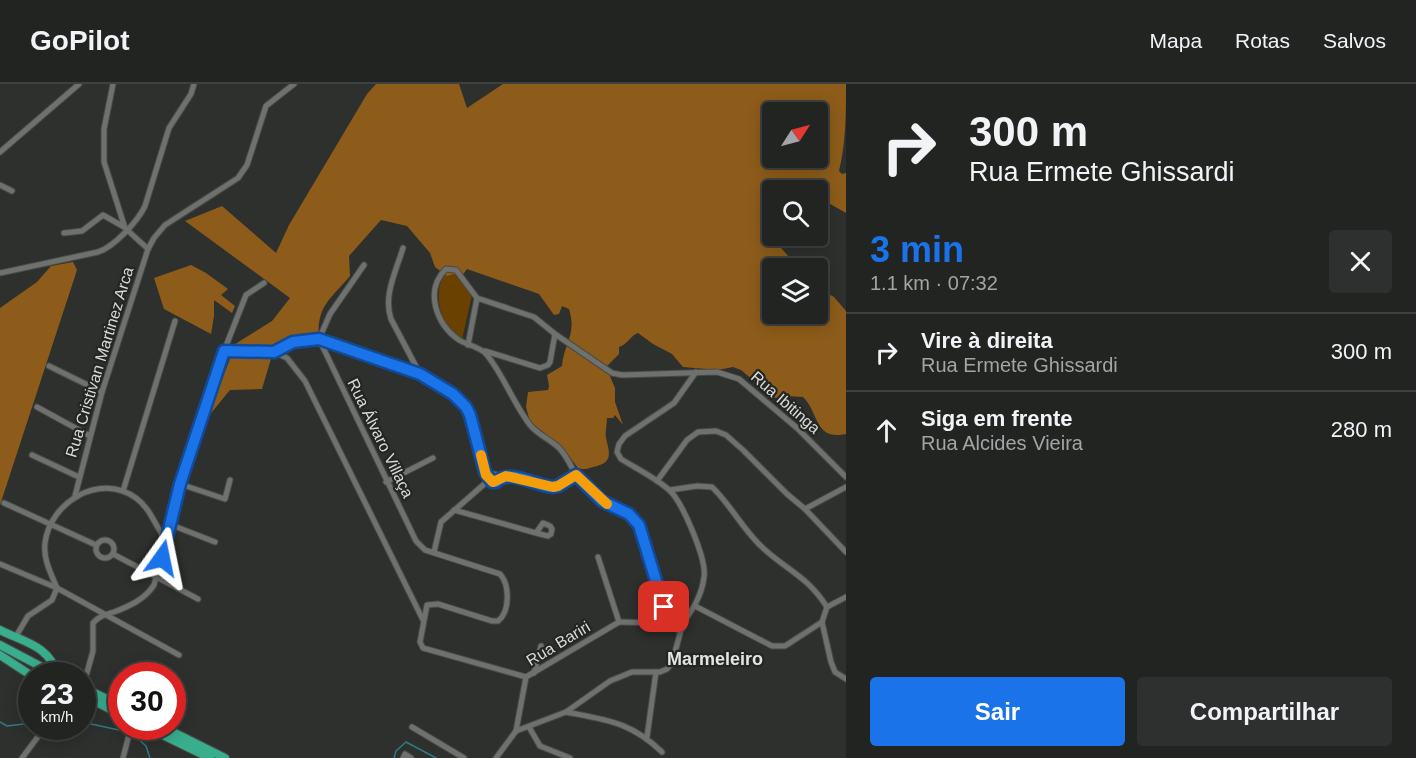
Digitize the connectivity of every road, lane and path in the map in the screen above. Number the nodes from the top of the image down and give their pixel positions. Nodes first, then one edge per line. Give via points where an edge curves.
1 (80, 84) edge
2 (113, 84) edge
3 (194, 84) edge
4 (294, 84) edge
5 (0, 152) edge
6 (0, 185) edge
7 (12, 191) dead end
8 (126, 229) junction
9 (64, 233) dead end
10 (148, 249) junction
11 (403, 249) dead end
12 (364, 265) dead end
13 (0, 273) edge
14 (264, 283) dead end
15 (477, 297) junction
16 (175, 321) dead end
17 (555, 334) junction
18 (319, 339) junction
19 (468, 345) junction
20 (224, 351) junction
21 (485, 351) junction
22 (274, 352) junction
23 (503, 356) junction
24 (49, 366) dead end
25 (498, 370) junction
26 (696, 372) junction
27 (420, 374) junction
28 (676, 374) junction
29 (684, 388) junction
30 (102, 392) junction
31 (37, 407) dead end
32 (90, 436) junction
33 (32, 455) dead end
34 (433, 458) dead end
35 (576, 475) junction
36 (79, 477) junction
37 (846, 477) edge
38 (494, 478) junction
39 (230, 480) dead end
40 (657, 481) junction
41 (386, 482) junction
42 (180, 484) junction
43 (846, 487) edge
44 (670, 490) junction
45 (123, 491) junction
46 (75, 496) junction
47 (4, 502) dead end
48 (805, 508) junction
49 (454, 510) junction
50 (51, 524) junction
51 (169, 524) junction
52 (536, 533) dead end
53 (166, 540) junction
54 (215, 542) dead end
55 (96, 546) junction
56 (434, 552) junction
57 (846, 552) edge
58 (113, 554) junction
59 (598, 557) dead end
60 (0, 564) edge
61 (158, 577) junction
62 (57, 588) junction
63 (846, 597) edge
64 (198, 599) dead end
65 (695, 606) junction
66 (91, 607) junction
67 (827, 607) junction
68 (107, 614) junction
69 (424, 621) junction
70 (93, 622) junction
71 (619, 622) junction
72 (822, 622) junction
73 (675, 623) junction
74 (683, 623) junction
75 (0, 630) edge
76 (681, 630) junction
77 (15, 638) junction
78 (0, 645) edge
79 (541, 646) dead end
80 (0, 654) edge
81 (179, 655) dead end
82 (18, 662) edge
83 (33, 662) edge
84 (53, 662) edge
85 (90, 662) edge
86 (18, 666) edge
87 (656, 672) junction
88 (534, 673) junction
89 (526, 677) junction
90 (846, 679) edge
91 (566, 712) junction
92 (412, 727) dead end
93 (529, 727) junction
94 (516, 731) junction
95 (647, 737) junction
96 (186, 738) edge
97 (36, 740) edge
98 (127, 740) edge
99 (173, 740) edge
100 (662, 752) dead end
101 (22, 758) edge
102 (123, 758) edge
103 (210, 758) edge
104 (225, 758) edge
105 (403, 758) edge
106 (411, 758) edge
107 (464, 758) edge
108 (496, 758) edge
109 (570, 758) edge

1 - 5 street
2 - 8 street via 103,152
3 - 8 street via 169,128 145,206
4 - 10 street, Rua Cristivan Martinez Arca via 266,106 247,165 238,178 165,225
6 - 7 street
8 - 9 street via 103,215 82,231
8 - 10 street
8 - 13 street via 108,248 98,252
10 - 30 street, Rua Cristivan Martinez Arca
11 - 27 street via 388,309
12 - 18 street via 330,314
14 - 20 street via 246,295
15 - 17 street, Rua Ibitinga via 534,317
15 - 19 street
15 - 19 street via 456,270 446,269 436,281 434,298 439,316 449,331
16 - 45 street
17 - 23 street via 550,362 544,367
17 - 28 street, Rua Ibitinga via 612,373
18 - 22 street via 293,342
18 - 27 street
18 - 41 street, Rua Álvaro Villaça
19 - 21 street
20 - 22 street
20 - 42 street
21 - 23 street
21 - 25 street
22 - 69 street via 287,358 305,381
23 - 25 street
24 - 30 street
25 - 35 street via 532,426 558,447
26 - 28 street, Rua Ibitinga
26 - 29 street
26 - 37 street, Rua Ibitinga via 717,372 738,379 797,428
27 - 38 street via 466,407 486,475
28 - 29 street
29 - 40 street via 674,403 619,444 617,452 621,459
30 - 32 street, Rua Cristivan Martinez Arca
31 - 32 street
32 - 36 street, Rua Cristivan Martinez Arca
33 - 36 street
34 - 41 street
35 - 38 street via 553,487 506,476
35 - 73 street via 602,501 629,514 639,525 664,607
36 - 46 street, Rua Cristivan Martinez Arca
38 - 49 street
39 - 42 street via 225,499
40 - 44 street
40 - 48 street via 687,440 698,432 716,431 726,435
41 - 56 street, Rua Álvaro Villaça via 416,542
42 - 51 street
43 - 48 street
44 - 65 street via 698,547 704,572
44 - 67 street via 712,487 762,548 804,579
45 - 46 street via 87,491
45 - 53 street via 147,508
46 - 50 street
47 - 50 street
48 - 57 street
49 - 52 street
49 - 56 street via 441,522
50 - 55 street
50 - 62 street via 45,552
51 - 53 street
51 - 54 street
53 - 61 street
55 - 58 street via 100,558
55 - 58 street via 101,540 109,541
56 - 69 street via 500,574 505,580 506,611 500,619 492,621 431,604 427,605
58 - 61 street
59 - 71 street
60 - 62 street
61 - 64 street
61 - 68 street via 144,597
62 - 66 street
62 - 77 street via 51,600 23,622
63 - 67 street
65 - 72 street via 778,647
65 - 74 street
66 - 68 street
66 - 70 street
67 - 72 street
68 - 70 street
68 - 81 street
69 - 89 street via 420,642 423,648
70 - 85 street
71 - 73 street
71 - 88 street, Rua Bariri
72 - 90 street via 835,672
73 - 74 street
73 - 76 street via 675,629
74 - 76 street
75 - 77 highway
76 - 87 street via 671,666
77 - 84 highway via 48,654
78 - 83 highway
79 - 88 street
80 - 82 highway
80 - 86 highway
87 - 91 street via 640,671 616,678
87 - 95 street
88 - 89 street, Rua Bariri
89 - 94 street, Rua Bariri
91 - 93 street
91 - 95 street via 616,722
92 - 107 street
93 - 94 street
93 - 109 street via 540,746
94 - 108 street
95 - 100 street
96 - 104 highway
97 - 101 street
98 - 102 street
99 - 103 highway
105 - 106 street via 405,754

